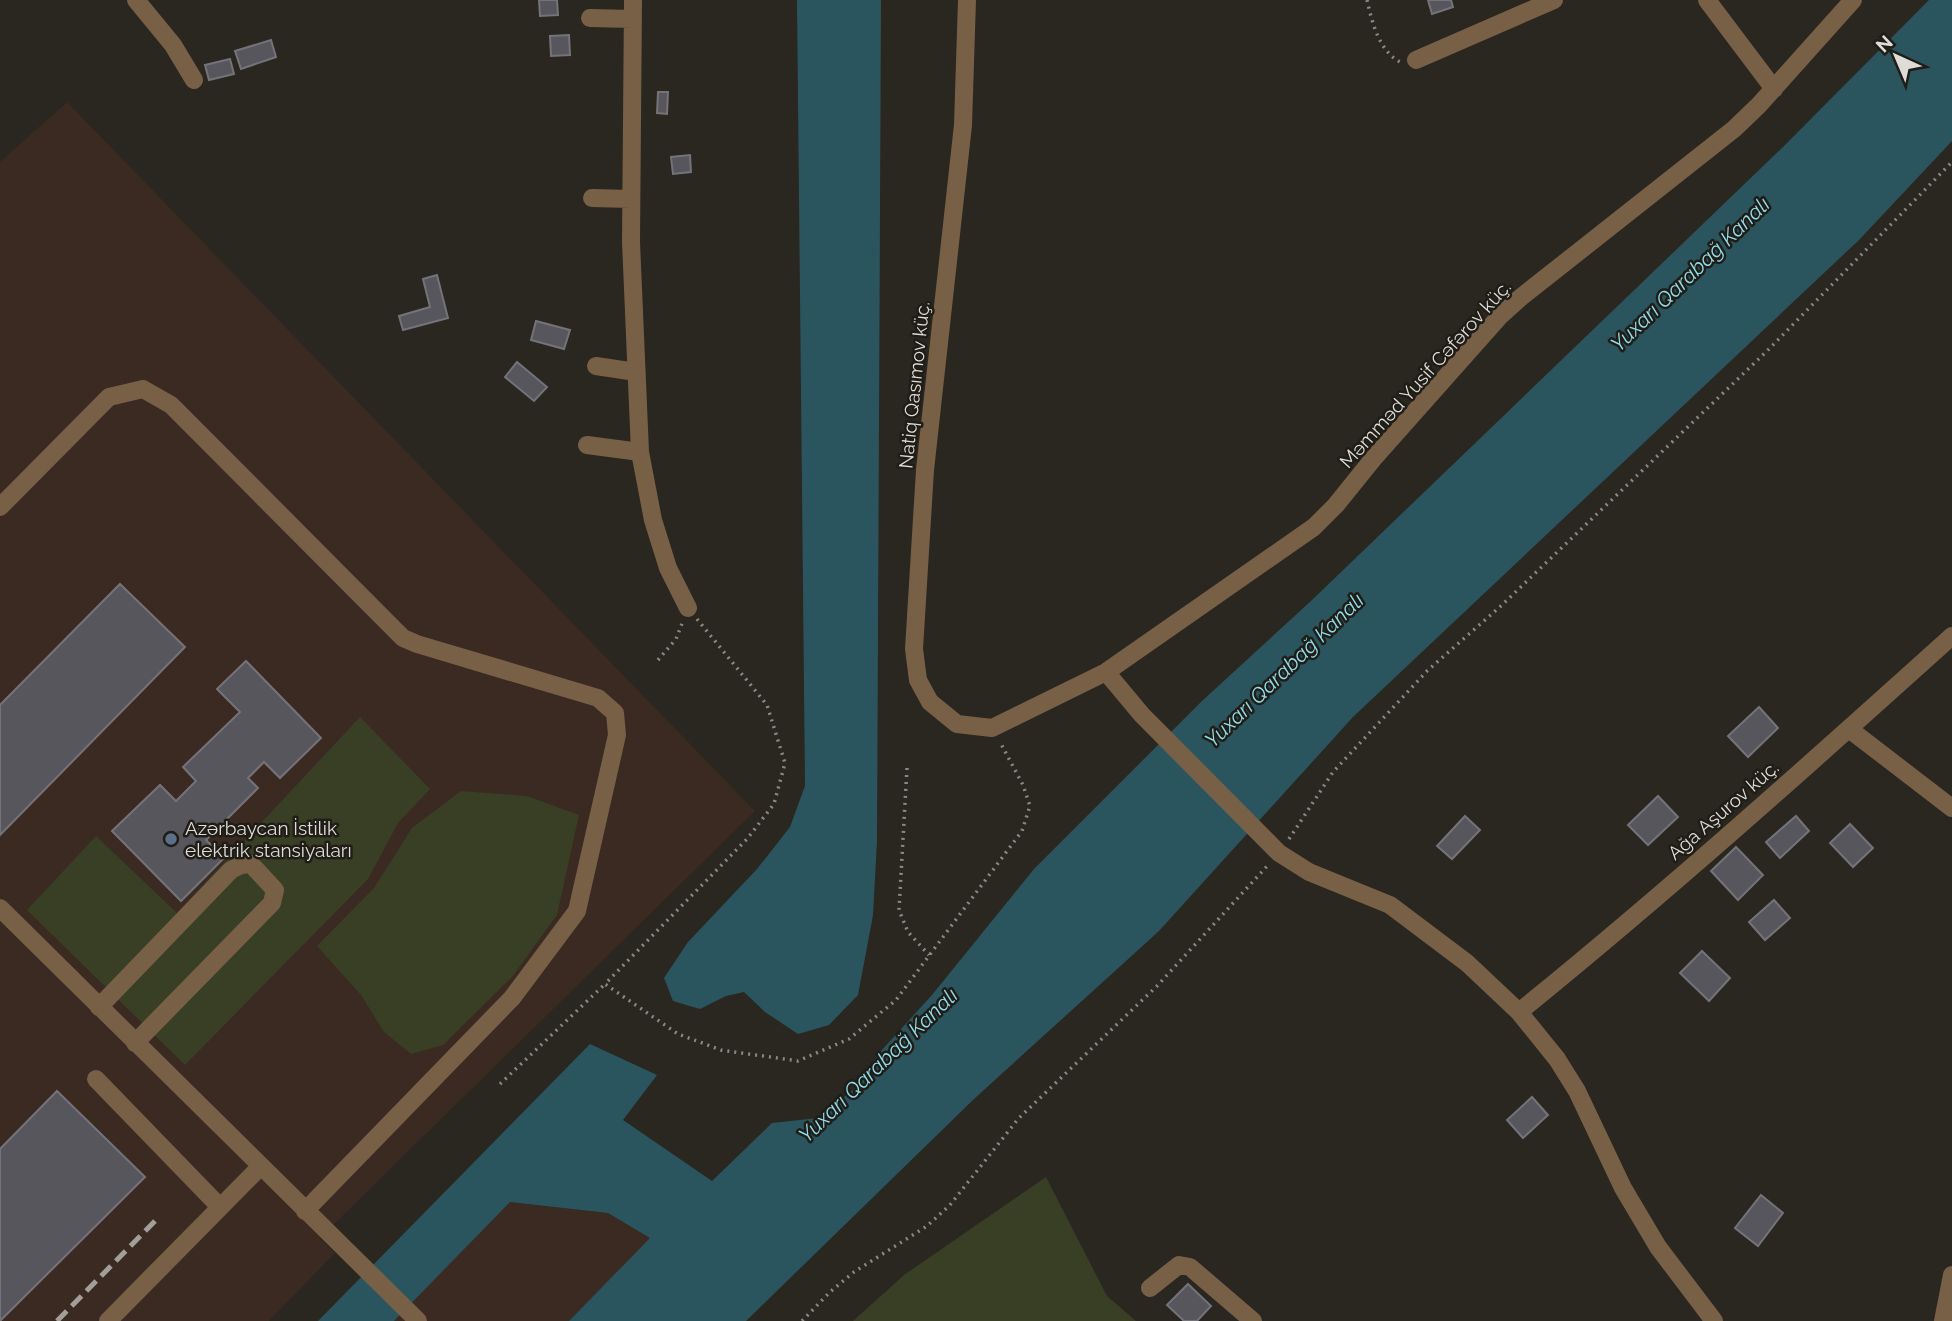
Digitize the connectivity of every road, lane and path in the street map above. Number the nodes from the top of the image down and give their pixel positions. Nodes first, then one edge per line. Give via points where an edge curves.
1 (136, 0) edge
2 (633, 0) edge
3 (967, 0) edge
4 (1367, 0) edge
5 (1554, 0) edge
6 (1707, 0) edge
7 (1853, 0) edge
8 (590, 18) dead end
9 (632, 19) junction
10 (1416, 60) joint
11 (194, 80) dead end
12 (1773, 89) junction
13 (1952, 162) edge
14 (592, 198) dead end
15 (631, 199) junction
16 (596, 366) dead end
17 (636, 372) junction
18 (587, 445) dead end
19 (640, 452) junction
20 (0, 507) edge
21 (688, 608) junction
22 (1952, 636) edge
23 (658, 660) dead end
24 (1106, 672) junction
25 (992, 728) junction
26 (1849, 729) junction
27 (907, 768) dead end
28 (1952, 808) edge
29 (1279, 853) junction
30 (0, 908) edge
31 (929, 955) junction
32 (605, 984) junction
33 (99, 1007) junction
34 (1518, 1012) junction
35 (135, 1043) junction
36 (96, 1079) dead end
37 (500, 1084) dead end
38 (260, 1167) junction
39 (220, 1207) junction
40 (305, 1211) junction
41 (1952, 1275) edge
42 (1150, 1288) dead end
43 (108, 1321) edge
44 (418, 1321) edge
45 (802, 1321) edge
46 (1253, 1321) edge
47 (1714, 1321) edge
48 (1943, 1321) edge

1 - 11 street via 173,45
2 - 9 street
3 - 25 street, Natiq Qasımov küç. via 963,125 925,470 914,649 918,680 930,702 957,724
4 - 10 path via 1371,20 1393,58
5 - 10 street
6 - 12 street
7 - 12 street, Məmməd Yusif Cəfərov küç.
8 - 9 street
9 - 15 street
12 - 24 street, Məmməd Yusif Cəfərov küç. via 1734,129 1500,316 1314,527
13 - 29 path via 1767,351 1502,605 1427,670 1333,772
14 - 15 street
15 - 17 street
16 - 17 street
17 - 19 street
18 - 19 street
19 - 21 street via 664,556
20 - 40 street via 109,397 142,389 171,405 402,638 598,698 615,713 617,735 577,911 512,998
21 - 23 path via 676,639
21 - 32 path via 766,705 785,763 774,804 747,839
22 - 26 street, Ağa Aşurov küç.
24 - 25 street, Məmməd Yusif Cəfərov küç.
24 - 29 street via 1142,715
25 - 31 path via 1030,806 1022,831
26 - 28 street
26 - 34 street, Ağa Aşurov küç.
27 - 31 path via 899,909 908,932
29 - 34 street via 1309,872 1390,905 1467,963
29 - 45 path via 1157,986 1018,1119 950,1205 927,1226 854,1272
30 - 33 street
31 - 32 path via 896,1000 849,1039 798,1061 721,1049 678,1034
32 - 37 path
33 - 35 street
33 - 35 street via 231,870 251,864 264,876 275,890 272,903
34 - 47 street via 1557,1059 1658,1247
35 - 38 street
36 - 39 street
38 - 39 street
38 - 40 street
39 - 43 street
40 - 44 street
41 - 48 street
42 - 46 street via 1180,1265 1190,1267

